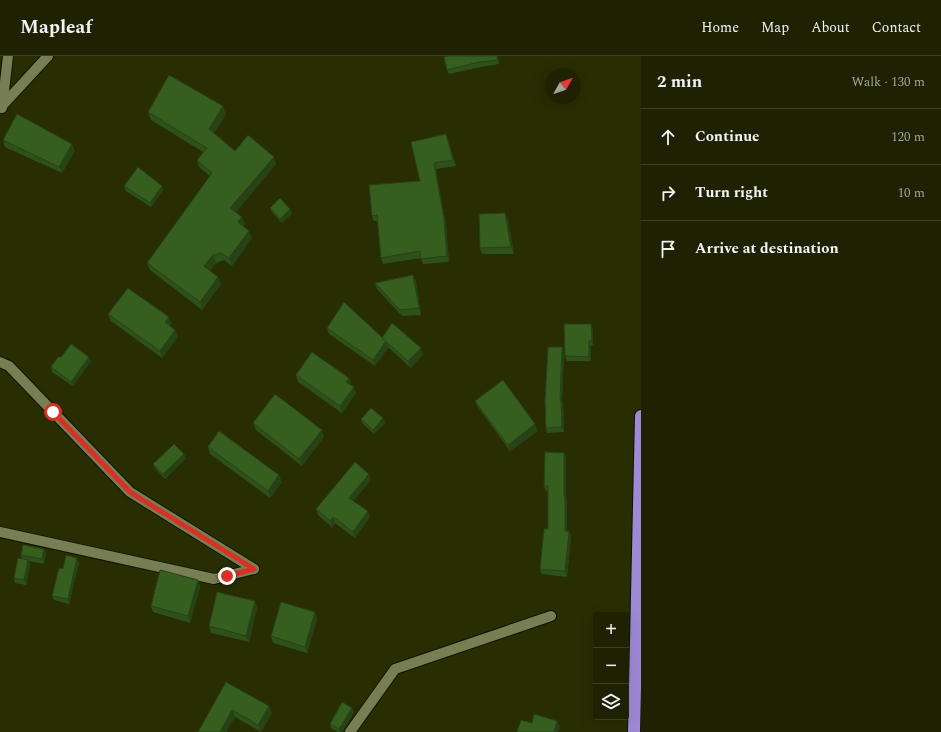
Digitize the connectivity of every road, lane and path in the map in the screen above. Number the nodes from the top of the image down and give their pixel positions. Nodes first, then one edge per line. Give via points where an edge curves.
1 (8, 56) edge
2 (48, 56) edge
3 (1, 110) edge
4 (0, 362) edge
5 (641, 416) edge
6 (0, 532) edge
7 (551, 616) dead end
8 (350, 732) edge
9 (634, 732) edge

1 - 3 street
2 - 3 street
4 - 6 street via 9,366 130,492 254,569 214,580
5 - 9 highway
7 - 8 street via 395,669

